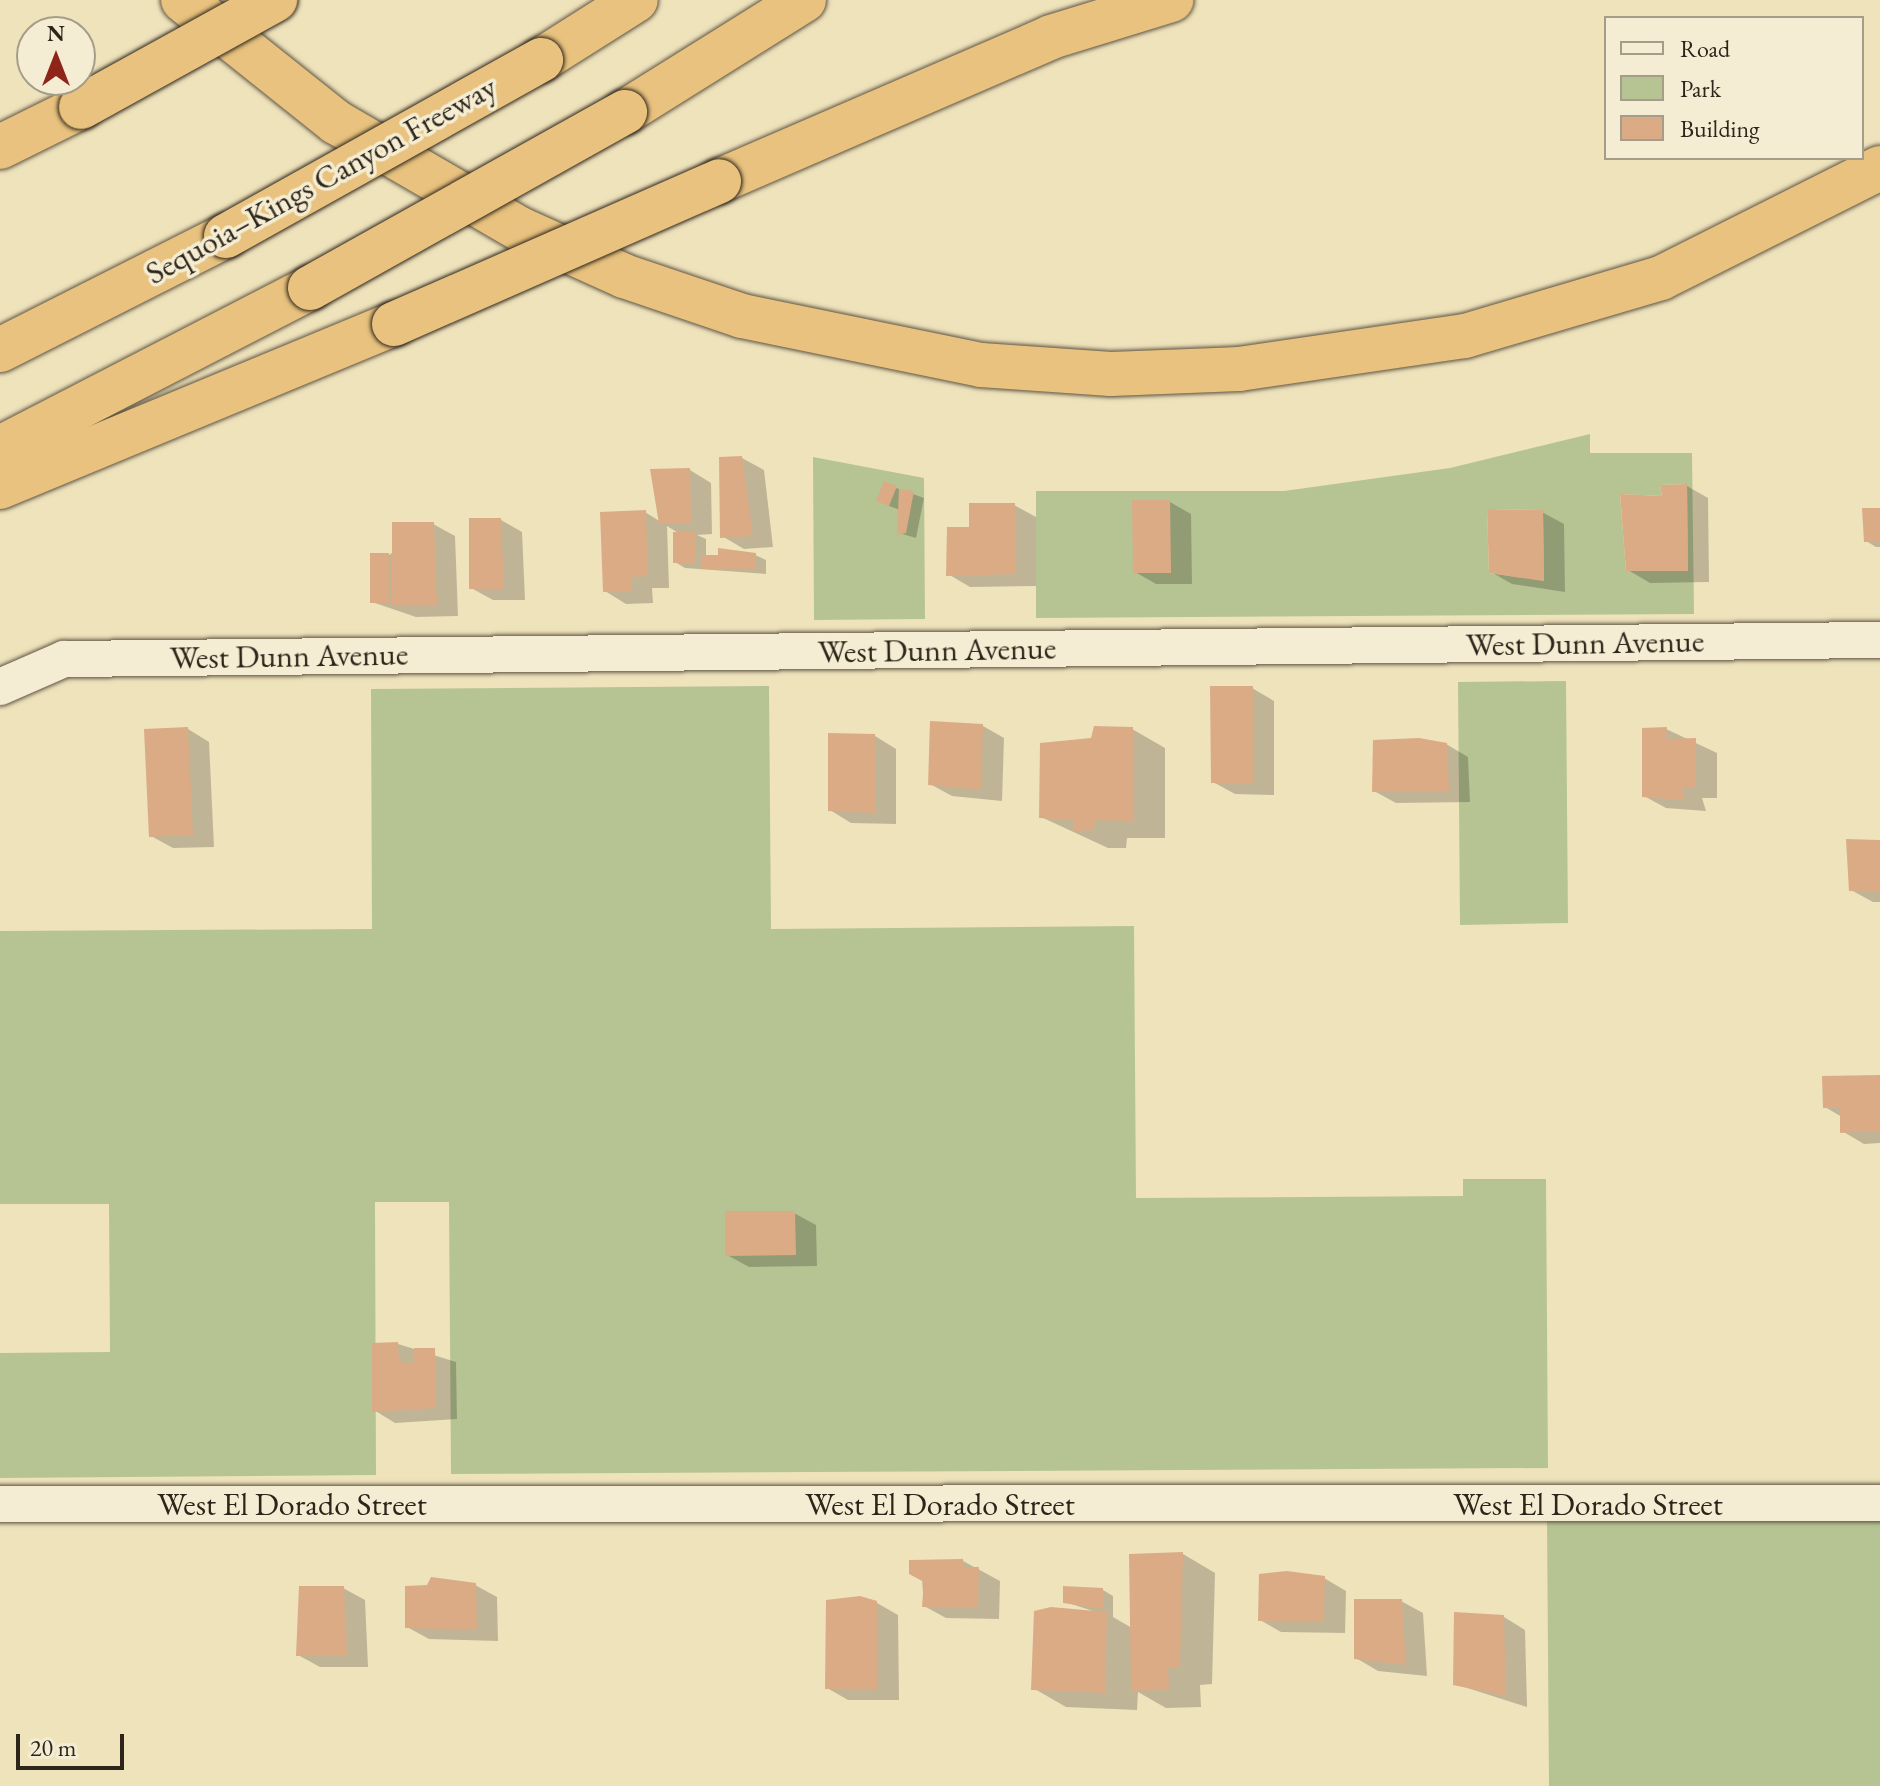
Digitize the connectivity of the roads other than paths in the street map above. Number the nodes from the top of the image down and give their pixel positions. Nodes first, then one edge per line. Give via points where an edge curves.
1 (183, 0) edge
2 (275, 0) edge
3 (636, 0) edge
4 (804, 0) edge
5 (1171, 0) edge
6 (0, 147) edge
7 (1880, 168) edge
8 (0, 350) edge
9 (0, 448) edge
10 (0, 487) edge
11 (1880, 640) edge
12 (0, 687) edge
13 (1880, 1503) edge
14 (0, 1504) edge

1 - 7 highway via 336,122 520,229 624,276 742,316 981,365 1111,374 1239,369 1465,336 1661,278
2 - 6 highway, bridge
3 - 8 highway, Sequoia–Kings Canyon Freeway, bridge via 541,60 226,236
4 - 9 highway, bridge via 625,112 310,288
5 - 10 highway, bridge via 1051,37 394,324
11 - 12 street, West Dunn Avenue via 64,659
13 - 14 street, West El Dorado Street

